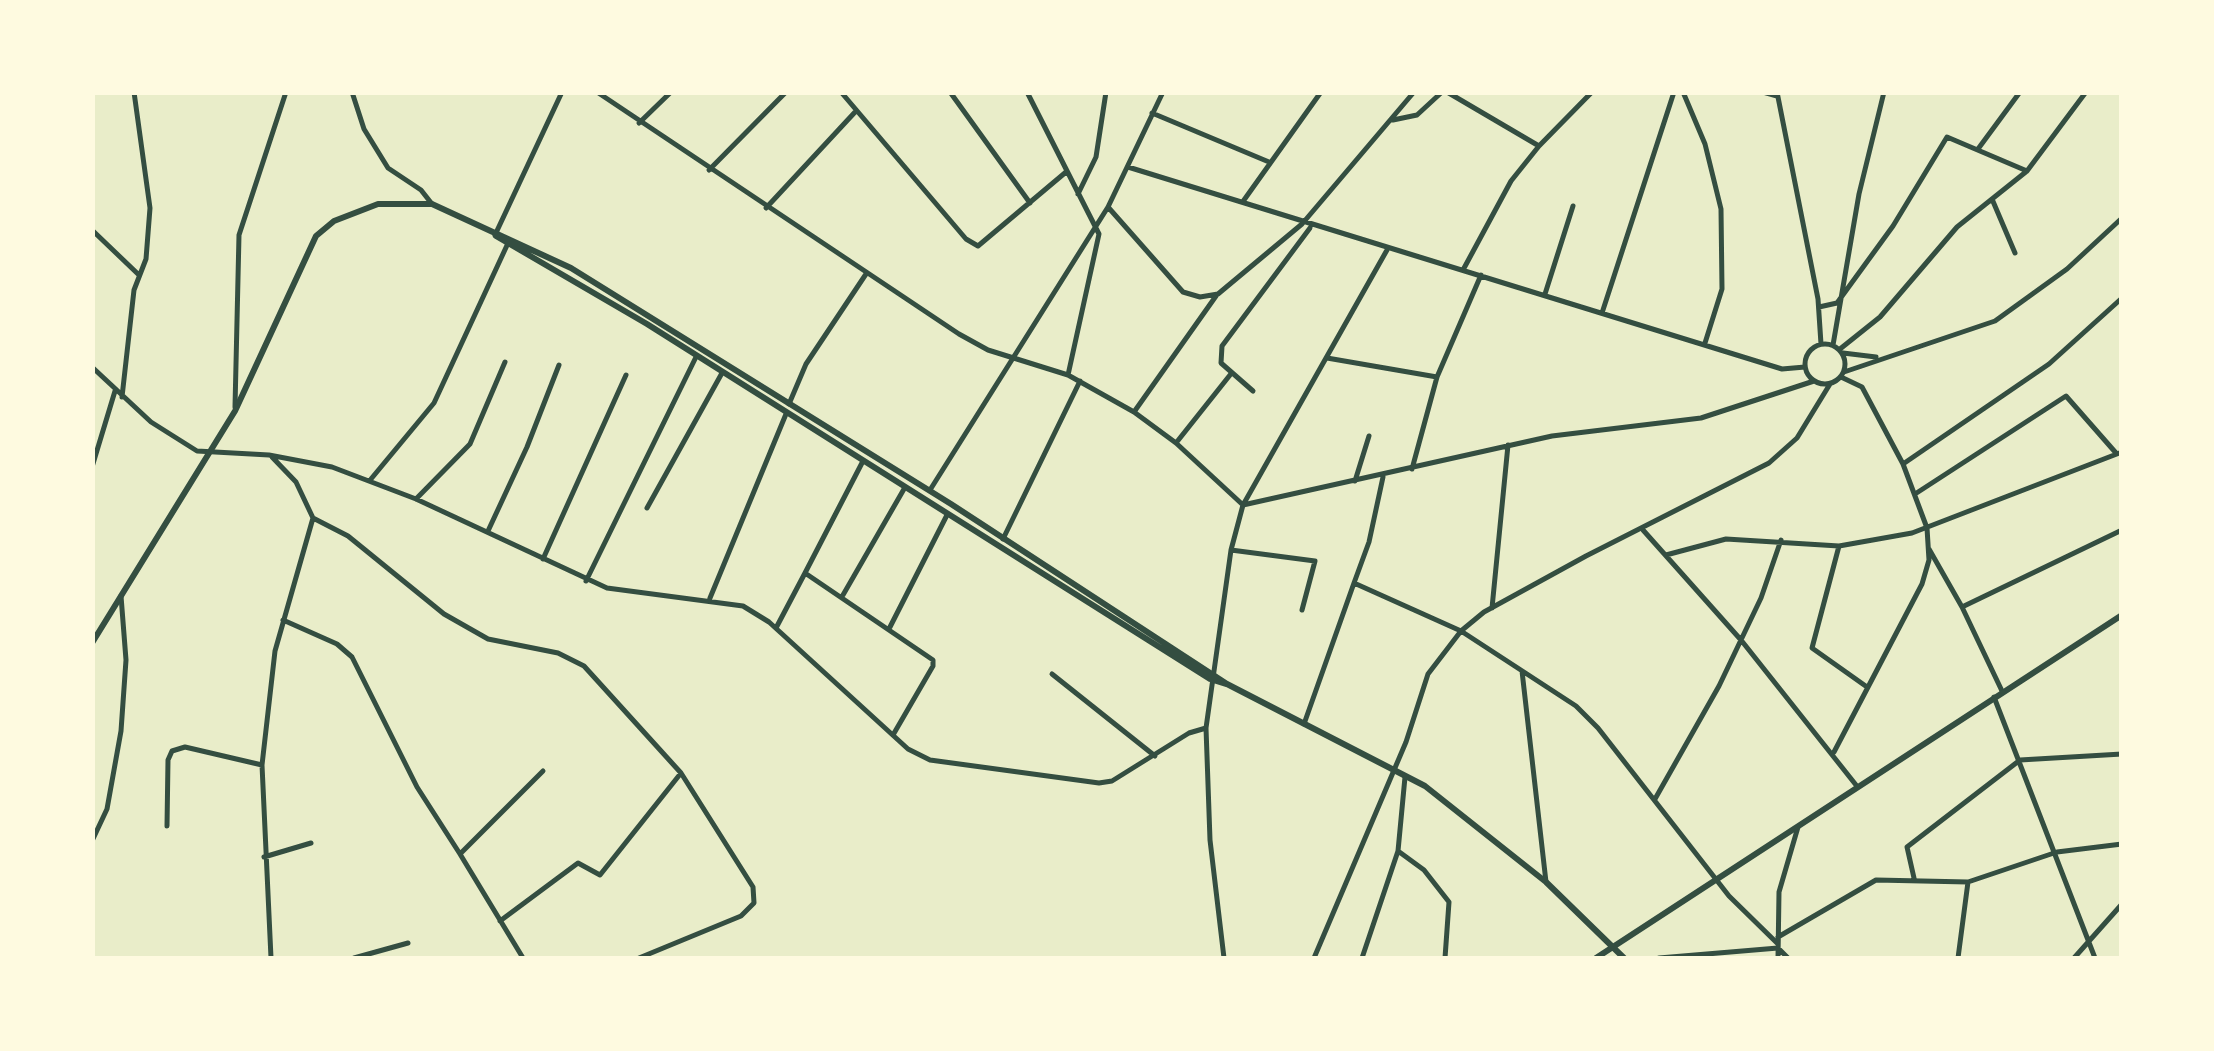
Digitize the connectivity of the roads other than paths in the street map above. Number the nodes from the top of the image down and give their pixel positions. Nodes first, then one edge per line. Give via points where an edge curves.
1 (134, 92) edge
2 (286, 92) edge
3 (352, 92) edge
4 (562, 92) edge
5 (596, 92) edge
6 (672, 92) edge
7 (786, 92) edge
8 (841, 92) edge
9 (950, 92) edge
10 (1027, 92) edge
11 (1106, 92) edge
12 (1163, 92) edge
13 (1321, 92) edge
14 (1414, 92) edge
15 (1444, 92) edge
16 (1592, 92) edge
17 (1674, 92) edge
18 (1683, 92) edge
19 (1763, 92) edge
20 (1884, 92) edge
21 (2020, 92) edge
22 (2086, 92) edge
23 (1777, 94) edge
24 (856, 111) junction
25 (1152, 113) junction
26 (1393, 120) junction
27 (639, 123) junction
28 (1539, 146) junction
29 (1978, 149) junction
30 (1270, 162) junction
31 (1128, 167) junction
32 (709, 170) junction
33 (2028, 171) junction
34 (1066, 172) junction
35 (1078, 194) junction
36 (1244, 200) junction
37 (1992, 200) junction
38 (1030, 203) junction
39 (432, 204) junction
40 (1573, 206) dead end
41 (1108, 207) junction
42 (766, 208) junction
43 (2122, 218) edge
44 (1302, 224) junction
45 (1096, 225) junction
46 (1311, 227) junction
47 (92, 230) edge
48 (496, 234) junction
49 (510, 240) junction
50 (1387, 250) junction
51 (2016, 253) dead end
52 (1463, 270) junction
53 (866, 274) junction
54 (139, 275) junction
55 (1480, 275) junction
56 (1218, 294) junction
57 (1545, 294) junction
58 (2122, 298) edge
59 (1837, 303) junction
60 (1819, 307) junction
61 (1602, 313) junction
62 (1705, 343) junction
63 (1820, 344) junction
64 (701, 348) junction
65 (1838, 349) junction
66 (696, 357) junction
67 (1010, 358) junction
68 (1326, 358) junction
69 (1879, 358) junction
70 (505, 362) dead end
71 (559, 365) dead end
72 (92, 367) edge
73 (1805, 368) junction
74 (722, 373) junction
75 (1231, 374) junction
76 (1843, 374) junction
77 (626, 375) dead end
78 (1068, 375) junction
79 (1438, 377) junction
80 (1080, 381) junction
81 (1814, 381) junction
82 (1830, 384) junction
83 (1253, 390) dead end
84 (115, 391) junction
85 (122, 398) junction
86 (789, 404) junction
87 (235, 411) junction
88 (1134, 412) junction
89 (786, 414) junction
90 (1369, 436) dead end
91 (1176, 442) junction
92 (1508, 445) junction
93 (212, 450) junction
94 (2119, 453) edge
95 (269, 455) junction
96 (862, 461) junction
97 (1903, 464) junction
98 (92, 467) edge
99 (1412, 469) junction
100 (1383, 477) junction
101 (371, 479) junction
102 (1354, 482) junction
103 (904, 489) junction
104 (929, 491) junction
105 (1915, 494) junction
106 (416, 499) junction
107 (922, 501) junction
108 (1243, 505) junction
109 (647, 508) dead end
110 (946, 515) junction
111 (312, 518) junction
112 (1927, 528) junction
113 (1643, 530) junction
114 (2122, 530) edge
115 (488, 531) junction
116 (1004, 539) junction
117 (1781, 540) junction
118 (1839, 546) junction
119 (1928, 548) junction
120 (1231, 550) junction
121 (1666, 555) junction
122 (542, 560) junction
123 (805, 573) junction
124 (586, 580) junction
125 (1354, 583) junction
126 (844, 595) junction
127 (122, 596) junction
128 (710, 598) junction
129 (1962, 607) junction
130 (1492, 608) junction
131 (1302, 610) dead end
132 (2122, 615) edge
133 (283, 620) junction
134 (890, 628) junction
135 (776, 629) junction
136 (1461, 631) junction
137 (1741, 640) junction
138 (92, 643) edge
139 (1211, 670) junction
140 (1522, 672) junction
141 (1052, 674) dead end
142 (1210, 679) junction
143 (1227, 684) junction
144 (1867, 688) junction
145 (1998, 694) junction
146 (1303, 726) junction
147 (1206, 728) junction
148 (892, 735) junction
149 (1834, 752) junction
150 (2122, 754) edge
151 (1155, 756) junction
152 (2020, 760) junction
153 (262, 765) junction
154 (1393, 767) junction
155 (543, 771) dead end
156 (681, 773) junction
157 (1405, 774) junction
158 (1856, 785) junction
159 (1655, 799) junction
160 (1799, 824) junction
161 (167, 826) dead end
162 (92, 841) edge
163 (311, 843) dead end
164 (2122, 844) edge
165 (1398, 851) junction
166 (2057, 852) junction
167 (460, 854) junction
168 (264, 857) junction
169 (1914, 878) junction
170 (1716, 879) junction
171 (1546, 882) junction
172 (1968, 882) junction
173 (2122, 904) edge
174 (500, 920) junction
175 (2088, 941) junction
176 (408, 943) dead end
177 (1778, 943) junction
178 (1614, 944) junction
179 (271, 958) edge
180 (354, 958) edge
181 (523, 958) edge
182 (639, 958) edge
183 (1224, 958) edge
184 (1314, 958) edge
185 (1362, 958) edge
186 (1445, 958) edge
187 (1596, 958) edge
188 (1624, 958) edge
189 (1659, 958) edge
190 (1778, 958) edge
191 (1788, 958) edge
192 (1958, 958) edge
193 (2074, 958) edge
194 (2096, 958) edge

1 - 54 street via 149,196
2 - 87 street via 238,235
3 - 39 street via 388,168
4 - 48 street
5 - 27 street
6 - 27 street
7 - 32 street
8 - 24 street
9 - 38 street
10 - 34 street
11 - 35 street via 1098,150
12 - 25 street
13 - 30 street
14 - 26 street
15 - 26 street via 1417,115
15 - 28 street
16 - 28 street
17 - 61 street
18 - 62 street via 1721,209 1722,289
19 - 23 street
20 - 59 street
21 - 29 street
22 - 33 street
23 - 60 street
24 - 38 street via 972,244 985,244
24 - 42 street
25 - 30 street
25 - 31 street
26 - 44 street
27 - 32 street
28 - 52 street via 1504,193
29 - 33 street
29 - 59 street via 1946,136
30 - 36 street
31 - 36 street
31 - 41 street
32 - 42 street
33 - 37 street
34 - 35 street
34 - 38 street
35 - 45 street
36 - 44 street
37 - 51 street
37 - 65 street via 1957,227 1880,317
39 - 48 street
39 - 87 street via 378,204 316,236
40 - 57 street
41 - 45 street
41 - 56 street via 1183,292
42 - 53 street
43 - 69 street via 2068,269 1994,321
44 - 46 street
44 - 56 street
45 - 67 street
45 - 78 street via 1100,245
46 - 50 street
46 - 75 street via 1222,346 1222,363
47 - 54 street
48 - 49 street
49 - 64 street
49 - 66 street
49 - 101 street via 434,403
50 - 52 street
50 - 68 street
52 - 55 street
53 - 67 street
53 - 86 street via 806,364
54 - 85 street
55 - 57 street
55 - 79 street
56 - 88 street
57 - 61 street
58 - 97 street via 2049,364
59 - 60 street
59 - 65 street
60 - 63 street
61 - 62 street
62 - 73 street via 1782,370
63 - 65 street
63 - 73 street via 1806,356
64 - 66 street
64 - 86 street
65 - 69 street
65 - 76 street
66 - 74 street
66 - 124 street
67 - 78 street
67 - 104 street
68 - 79 street
68 - 108 street
69 - 76 street
70 - 106 street via 473,439
71 - 115 street
72 - 84 street
73 - 81 street
74 - 89 street
74 - 109 street
75 - 83 street
75 - 91 street
76 - 82 street
76 - 97 street via 1862,387
77 - 122 street
78 - 80 street
79 - 99 street
80 - 88 street
80 - 116 street
81 - 82 street
81 - 92 street via 1701,418
82 - 113 street via 1783,452
84 - 85 street
84 - 98 street
85 - 93 street via 189,447
86 - 89 street
86 - 104 street
87 - 93 street
88 - 91 street
89 - 96 street
89 - 128 street
90 - 102 street
91 - 108 street
92 - 99 street
92 - 130 street
93 - 95 street
93 - 127 street
94 - 105 street via 2066,396
94 - 112 street
95 - 101 street
95 - 111 street via 296,482
96 - 103 street
96 - 123 street
97 - 105 street
99 - 100 street
100 - 102 street
100 - 125 street
101 - 106 street
102 - 108 street
103 - 107 street
103 - 126 street
104 - 107 street
104 - 116 street
105 - 112 street
106 - 115 street
107 - 110 street
108 - 120 street
110 - 134 street
110 - 142 street
111 - 133 street
111 - 156 street via 348,536 444,614 488,640 558,653 584,666
112 - 118 street
112 - 119 street
113 - 121 street
113 - 130 street
114 - 129 street
115 - 122 street
116 - 139 street
117 - 118 street
117 - 121 street via 1726,538
117 - 137 street
118 - 144 street via 1812,648
119 - 129 street
119 - 144 street via 1922,584
120 - 131 street via 1316,561
120 - 139 street
121 - 137 street
122 - 124 street
123 - 126 street
123 - 135 street
124 - 128 street via 622,591
125 - 136 street
125 - 146 street
126 - 134 street
127 - 138 street
127 - 162 street via 122,731 107,808
128 - 135 street via 743,606
129 - 145 street
130 - 136 street
132 - 145 street
133 - 153 street
133 - 167 street via 352,657 417,787
134 - 148 street via 934,663
135 - 148 street
136 - 140 street
136 - 154 street via 1428,674
137 - 149 street
137 - 159 street
139 - 142 street
139 - 143 street
140 - 159 street via 1586,715
140 - 171 street
141 - 151 street
142 - 143 street
142 - 147 street
143 - 146 street
144 - 149 street
145 - 152 street
145 - 158 street
146 - 154 street
147 - 151 street
147 - 183 street
148 - 151 street via 950,766 1089,782 1112,780
149 - 158 street
150 - 152 street
152 - 166 street
152 - 169 street via 1907,847
153 - 161 street via 185,747 172,752
153 - 168 street
154 - 157 street
154 - 184 street
155 - 167 street
156 - 174 street via 600,875 578,863
156 - 182 street via 756,897 741,916
157 - 165 street
157 - 171 street
158 - 160 street
159 - 170 street
160 - 170 street
160 - 177 street via 1779,892
163 - 168 street
164 - 166 street
165 - 185 street
165 - 186 street via 1449,902
166 - 172 street
166 - 175 street
167 - 174 street
168 - 179 street
169 - 172 street
169 - 177 street via 1864,884
170 - 177 street
170 - 178 street
171 - 178 street
172 - 192 street
173 - 175 street
174 - 181 street
175 - 193 street
175 - 194 street
176 - 180 street
177 - 189 street
177 - 190 street
177 - 191 street
178 - 187 street
178 - 188 street

